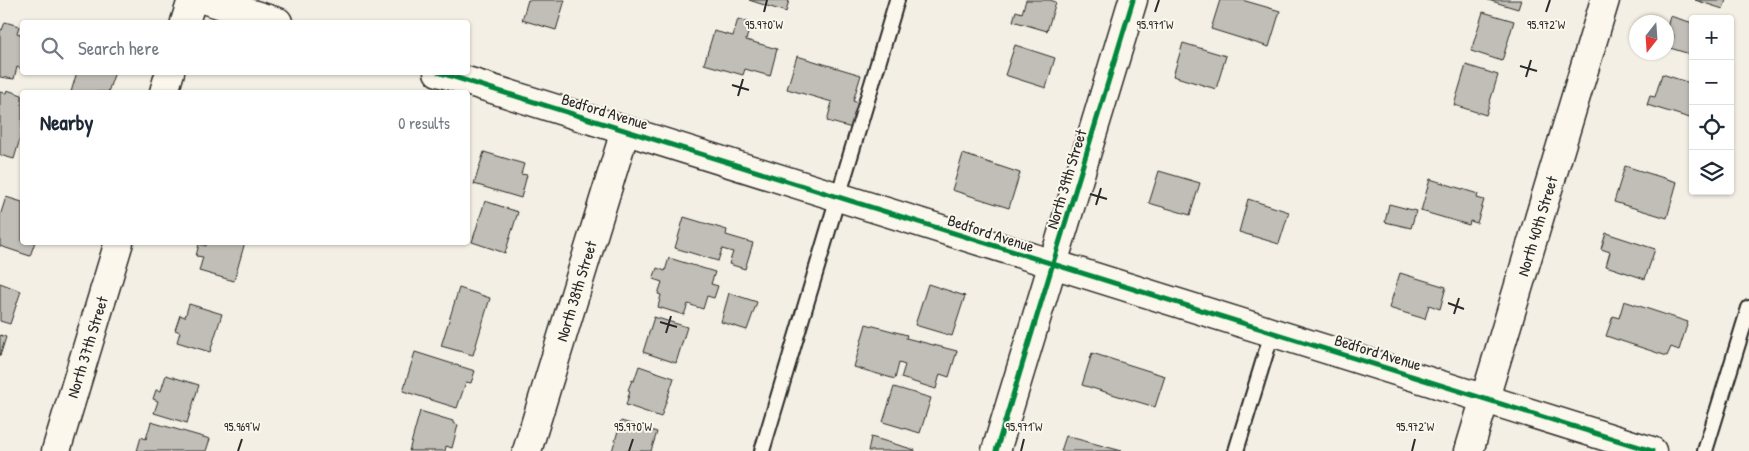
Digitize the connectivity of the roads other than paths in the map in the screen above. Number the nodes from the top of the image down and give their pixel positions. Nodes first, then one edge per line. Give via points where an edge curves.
1 (192, 0) edge
2 (206, 0) edge
3 (897, 0) edge
4 (1133, 0) edge
5 (1605, 0) edge
6 (186, 20) edge
7 (271, 20) edge
8 (169, 75) edge
9 (448, 75) edge
10 (165, 90) edge
11 (625, 131) junction
12 (837, 197) junction
13 (118, 245) edge
14 (1052, 265) junction
15 (1749, 308) edge
16 (1272, 333) junction
17 (1485, 398) junction
18 (56, 451) edge
19 (527, 451) edge
20 (762, 451) edge
21 (996, 451) edge
22 (1236, 451) edge
23 (1469, 451) edge
24 (1652, 451) edge
25 (1705, 451) edge

1 - 6 street
2 - 7 street
3 - 12 lane
4 - 14 street, North 39th Street
5 - 17 street, North 40th Street
8 - 10 street
9 - 11 street, Bedford Avenue
11 - 12 street, Bedford Avenue
11 - 19 street, North 38th Street
12 - 14 street, Bedford Avenue
12 - 20 lane
13 - 18 street, North 37th Street
14 - 16 street, Bedford Avenue
14 - 21 street, North 39th Street
15 - 25 lane
16 - 17 street, Bedford Avenue
16 - 22 lane
17 - 23 street, North 40th Street
17 - 24 street, Bedford Avenue

